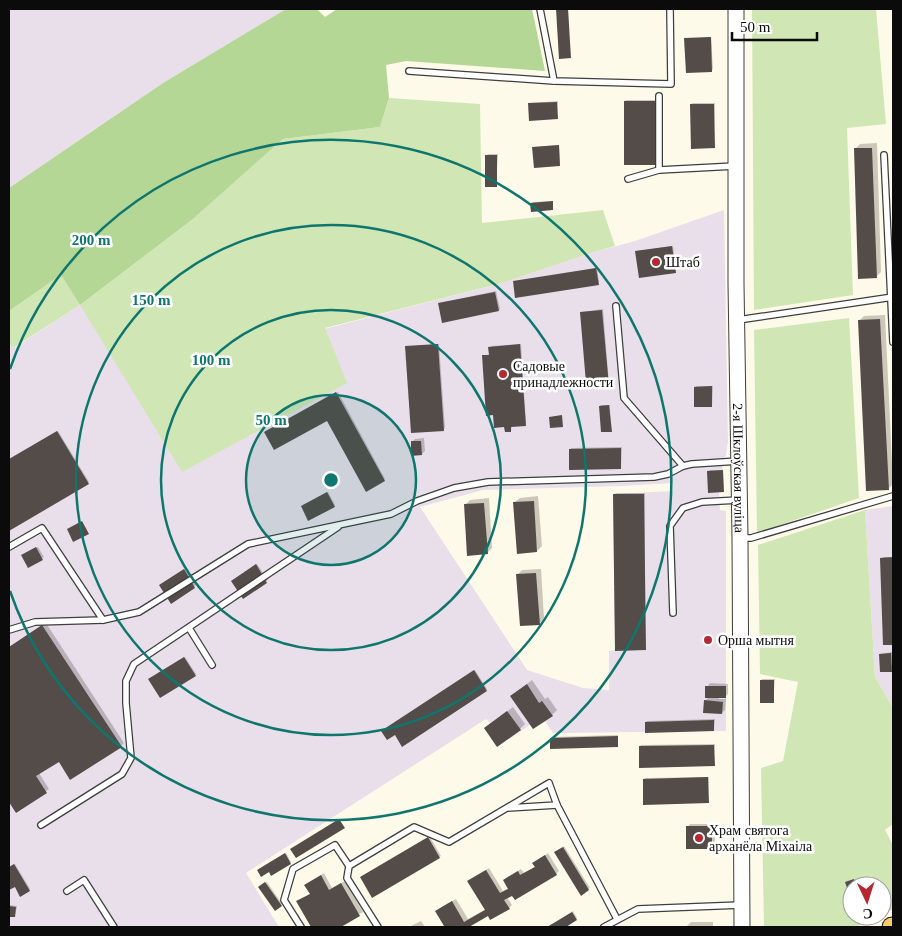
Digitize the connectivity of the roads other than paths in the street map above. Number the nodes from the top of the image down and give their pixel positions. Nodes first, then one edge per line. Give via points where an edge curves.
1 (540, 9) edge
2 (670, 9) edge
3 (736, 9) edge
4 (409, 70) dead end
5 (554, 81) junction
6 (659, 96) dead end
7 (884, 155) dead end
8 (735, 166) junction
9 (659, 170) junction
10 (628, 178) dead end
11 (892, 298) edge
12 (616, 306) dead end
13 (736, 320) junction
14 (893, 342) edge
15 (739, 461) junction
16 (683, 466) junction
17 (893, 496) edge
18 (739, 500) junction
19 (340, 526) junction
20 (740, 538) junction
21 (9, 547) edge
22 (673, 613) dead end
23 (103, 620) junction
24 (189, 628) junction
25 (9, 630) edge
26 (212, 665) dead end
27 (558, 805) junction
28 (507, 808) junction
29 (41, 825) dead end
30 (349, 866) junction
31 (67, 892) dead end
32 (741, 905) junction
33 (617, 920) junction
34 (114, 927) edge
35 (301, 927) edge
36 (378, 927) edge
37 (604, 927) edge
38 (742, 927) edge

1 - 5 lane
2 - 5 lane via 671,84
3 - 8 street, 2-я Шклоўская вуліца
4 - 5 lane
6 - 9 lane
7 - 11 lane
8 - 9 lane
8 - 13 street, 2-я Шклоўская вуліца
9 - 10 lane
11 - 13 lane
11 - 14 lane
12 - 16 lane via 624,398
13 - 15 street, 2-я Шклоўская вуліца
15 - 16 lane
15 - 18 street, 2-я Шклоўская вуліца
16 - 19 lane via 654,477 488,482 454,488 391,514
17 - 20 lane via 752,538
18 - 20 street, 2-я Шклоўская вуліца
18 - 22 lane via 702,502 682,508 670,526
19 - 23 lane via 248,544 139,612
19 - 24 lane
20 - 32 street, 2-я Шклоўская вуліца
21 - 23 lane via 42,528
23 - 25 lane via 35,622
24 - 26 lane
24 - 29 lane via 134,664 126,681 131,758 122,774
27 - 28 lane
27 - 28 lane via 549,783
27 - 33 lane
28 - 30 lane via 449,842 414,827
30 - 35 lane via 335,844 293,869 284,900
30 - 36 lane via 347,878
31 - 34 lane via 84,880
32 - 33 lane via 638,909
32 - 38 street, 2-я Шклоўская вуліца
33 - 37 lane

